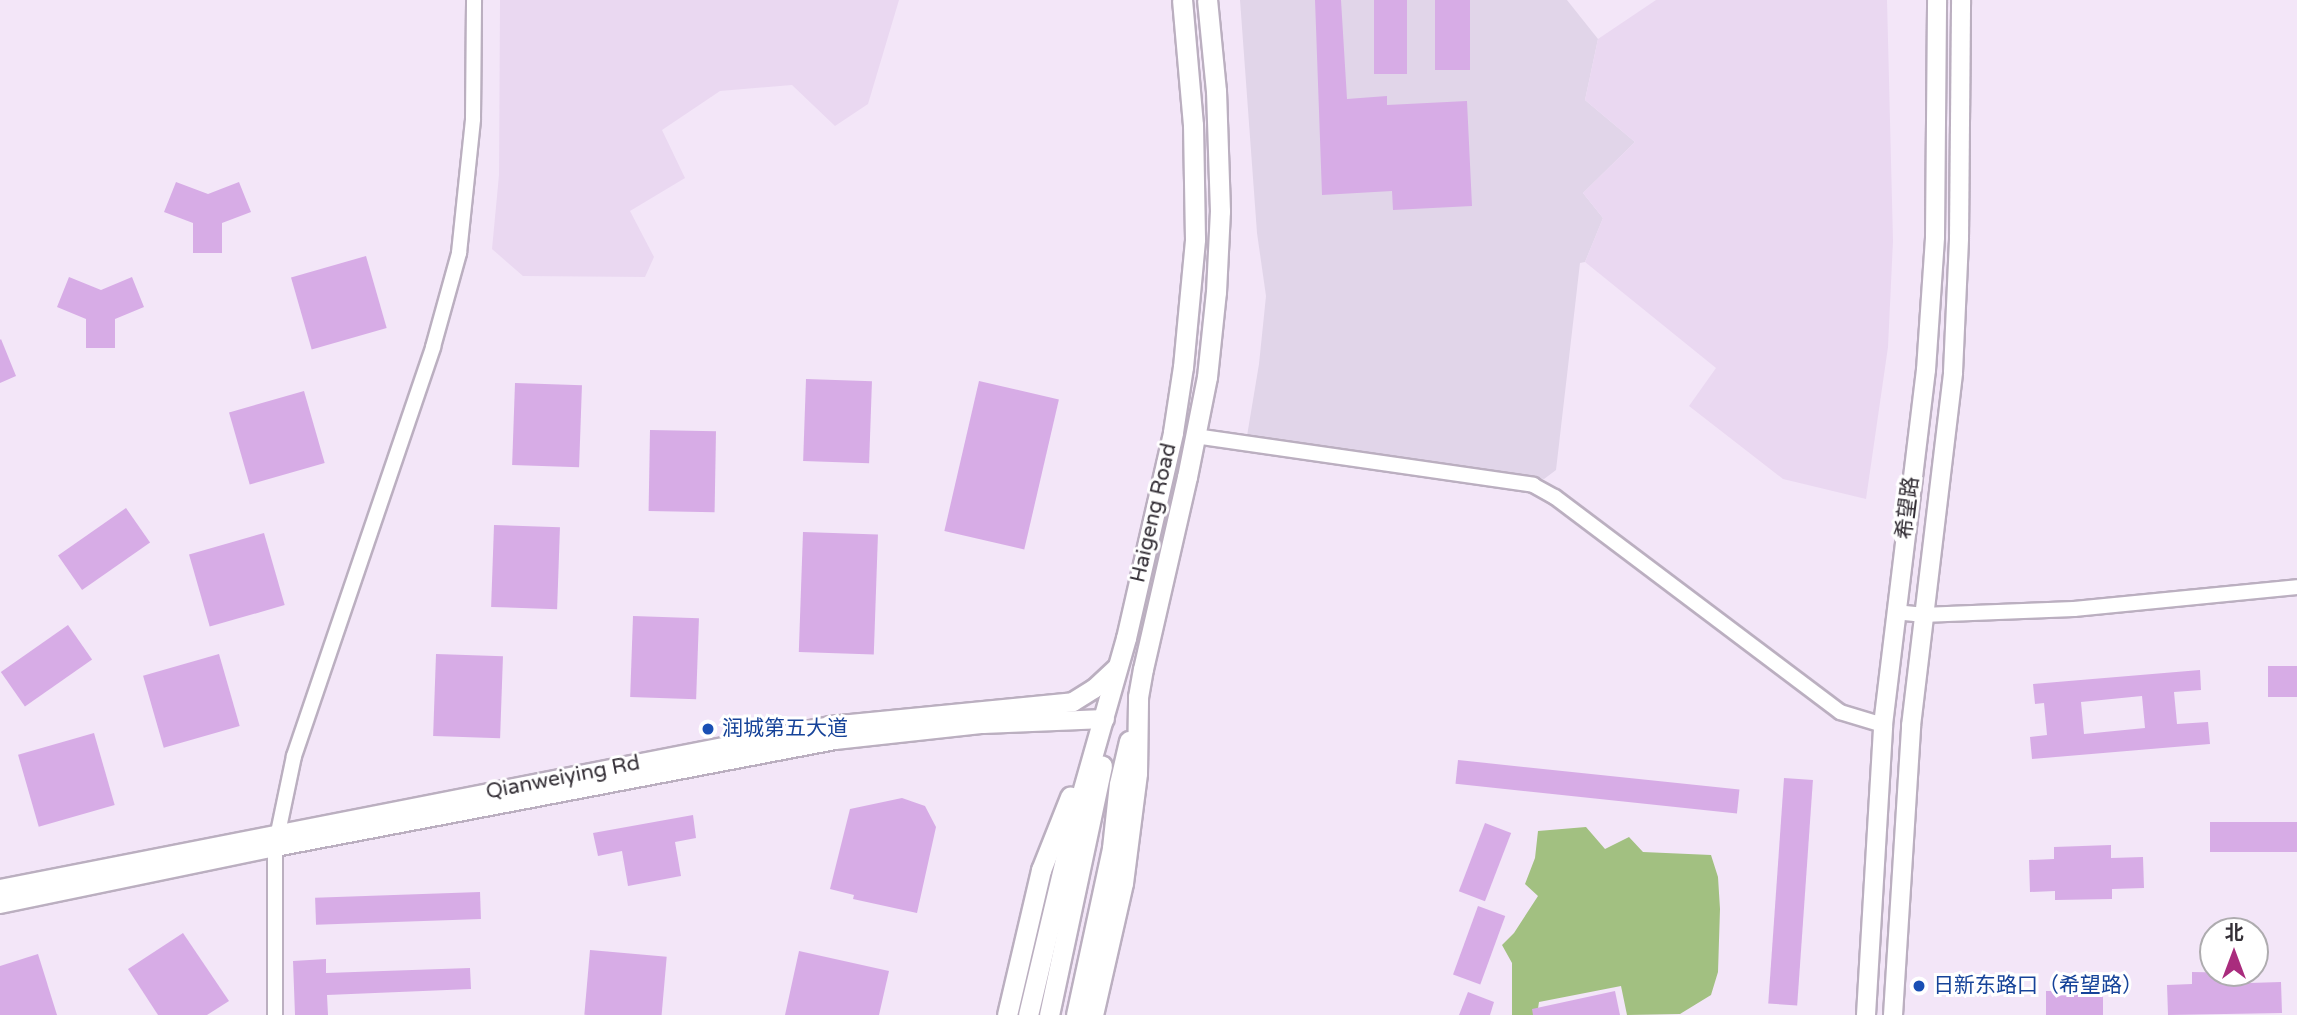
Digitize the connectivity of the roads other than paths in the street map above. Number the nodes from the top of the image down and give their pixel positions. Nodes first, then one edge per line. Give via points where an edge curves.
1 (474, 0) edge
2 (1182, 0) edge
3 (1207, 0) edge
4 (1937, 0) edge
5 (1961, 0) edge
6 (1195, 436) junction
7 (2297, 587) edge
8 (1895, 612) junction
9 (1922, 615) junction
10 (1118, 667) junction
11 (1139, 698) junction
12 (1105, 719) junction
13 (1883, 725) junction
14 (276, 841) junction
15 (0, 889) edge
16 (0, 904) edge
17 (275, 1015) edge
18 (1007, 1015) edge
19 (1028, 1015) edge
20 (1049, 1015) edge
21 (1076, 1015) edge
22 (1093, 1015) edge
23 (1866, 1015) edge
24 (1893, 1015) edge

1 - 14 street via 472,119 459,253 433,347 294,756
2 - 10 main road, Haigeng Road via 1193,125 1195,239 1187,336 1173,432
3 - 6 main road, Haigeng Road via 1220,211 1211,341
4 - 8 street, 希望路 via 1935,237 1926,370
5 - 9 street, 希望路 via 1953,372
6 - 11 main road, Haigeng Road
6 - 13 street via 1533,485 1840,712
7 - 9 street via 2074,609
8 - 9 street
8 - 13 street, 希望路
9 - 24 street, 希望路
10 - 12 main road, Haigeng Road
10 - 14 street, Qianweiying Rd via 1073,702 830,726
11 - 21 main road
11 - 22 main road via 1137,774 1123,883
12 - 14 street, Qianweiying Rd via 983,724 835,740
12 - 18 main road via 1041,870
12 - 19 main road, Haigeng Road via 1075,817
12 - 20 main road via 1103,764
13 - 23 street, 希望路
14 - 15 street, Qianweiying Rd
14 - 16 street, Qianweiying Rd
14 - 17 street

